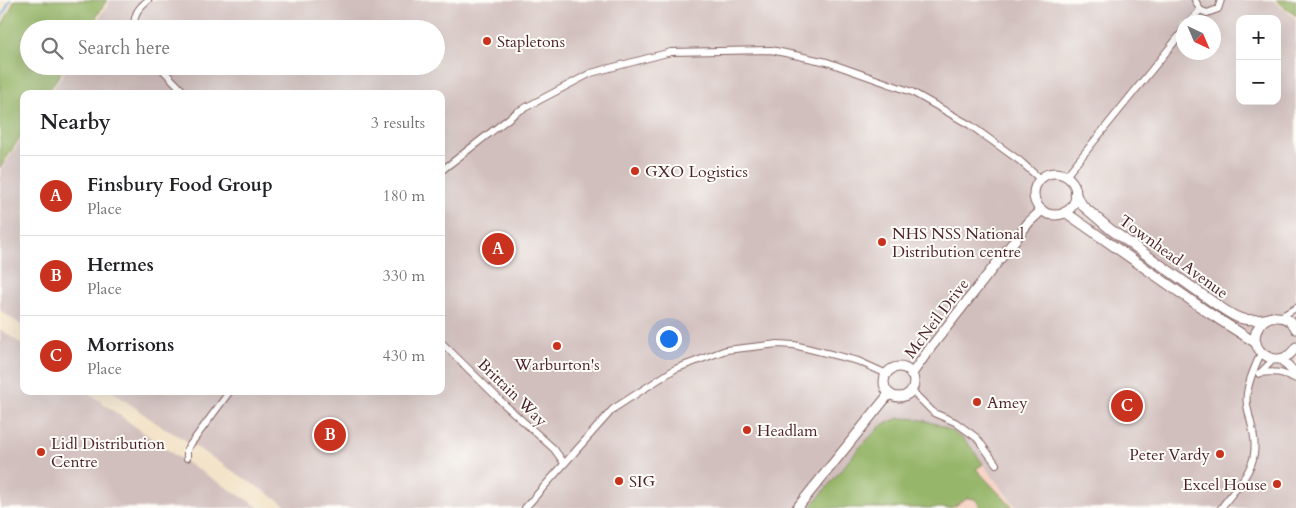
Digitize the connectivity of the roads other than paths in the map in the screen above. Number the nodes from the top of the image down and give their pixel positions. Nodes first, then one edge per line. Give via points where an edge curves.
1 (148, 0) edge
2 (1195, 0) edge
3 (1221, 0) edge
4 (1200, 10) junction
5 (1196, 15) edge
6 (134, 20) edge
7 (1176, 40) edge
8 (168, 75) edge
9 (182, 90) edge
10 (445, 168) edge
11 (1066, 176) junction
12 (1040, 179) junction
13 (1076, 194) junction
14 (1042, 210) junction
15 (1065, 212) junction
16 (1296, 308) edge
17 (1280, 317) junction
18 (1266, 319) junction
19 (1296, 329) edge
20 (1256, 343) junction
21 (445, 346) edge
22 (1296, 346) edge
23 (1261, 352) junction
24 (1277, 359) junction
25 (1259, 373) junction
26 (887, 374) junction
27 (1296, 374) edge
28 (912, 375) junction
29 (1296, 379) edge
30 (1251, 382) junction
31 (912, 390) junction
32 (889, 394) junction
33 (227, 395) edge
34 (187, 458) dead end
35 (564, 463) junction
36 (996, 464) dead end
37 (525, 508) edge
38 (797, 508) edge
39 (1221, 508) edge

1 - 6 street via 138,8
2 - 4 street
3 - 4 street via 1215,12
4 - 5 street
7 - 11 street
8 - 9 street
10 - 12 street via 518,112 591,73 671,52 771,50 827,62 912,92 970,125
11 - 12 street via 1053,173
11 - 13 street
12 - 14 street via 1034,191 1037,205
13 - 15 street
13 - 18 street, Townhead Avenue via 1083,206 1110,229 1220,307 1237,318
14 - 15 street via 1053,214
14 - 28 street, McNeil Drive via 1023,229
15 - 20 street, Townhead Avenue via 1209,314
16 - 17 street
17 - 18 street, Townhead Avenue
17 - 19 street via 1290,321
18 - 20 street via 1257,329
20 - 23 street
21 - 35 street, Brittain Way
22 - 24 street via 1292,353
23 - 24 street
23 - 30 street
24 - 25 street
24 - 27 street
25 - 29 street via 1282,372
25 - 30 street
26 - 28 street via 898,368 906,369
26 - 32 street via 884,382
26 - 35 street via 858,361 794,345 726,350 675,369 613,409
28 - 31 street
30 - 39 street via 1246,403 1254,440 1253,458
31 - 32 street via 899,397
31 - 36 street via 934,413 955,422 977,438
32 - 38 street
33 - 34 street via 187,449
35 - 37 street

